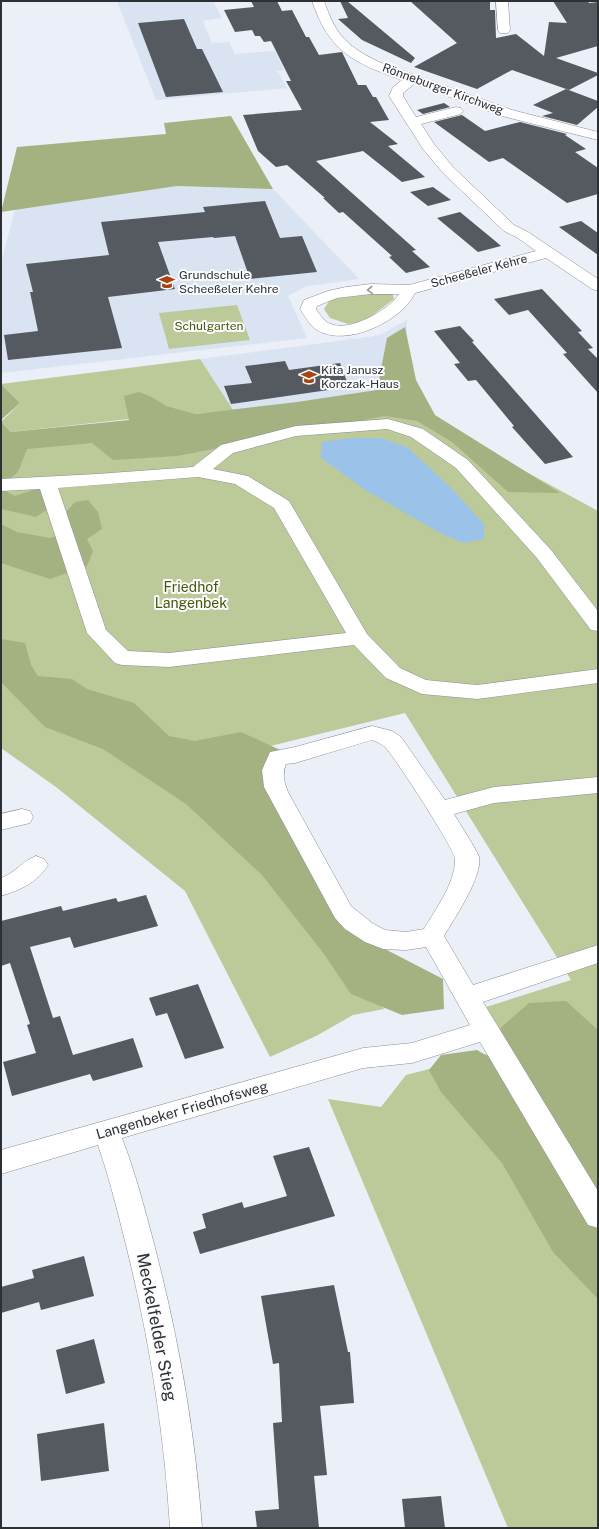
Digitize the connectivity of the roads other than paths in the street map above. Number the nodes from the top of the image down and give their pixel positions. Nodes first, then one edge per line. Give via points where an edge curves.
1 (318, 1) edge
2 (502, 1) edge
3 (504, 30) dead end
4 (414, 79) junction
5 (456, 112) dead end
6 (412, 122) junction
7 (598, 136) edge
8 (549, 252) junction
9 (598, 286) edge
10 (409, 290) junction
11 (198, 472) junction
12 (46, 483) junction
13 (1, 485) edge
14 (598, 625) edge
15 (359, 638) junction
16 (598, 676) edge
17 (598, 785) edge
18 (440, 810) junction
19 (36, 865) dead end
20 (1, 887) edge
21 (432, 936) junction
22 (598, 954) edge
23 (467, 997) junction
24 (486, 1030) junction
25 (106, 1131) junction
26 (1, 1162) edge
27 (598, 1216) edge
28 (186, 1528) edge

1 - 4 street, Rönneburger Kirchweg via 326,26 346,47 366,60
2 - 3 street
4 - 6 street via 398,89 395,94
4 - 7 street, Rönneburger Kirchweg via 506,112
5 - 6 street
6 - 8 street via 437,159 462,185 510,228
8 - 9 street
8 - 10 street, Scheeßeler Kehre
10 -> 10 street, Scheeßeler Kehre via 333,293 310,303 308,309 319,324 328,330 356,329 380,319 407,298
11 - 12 street
11 - 14 street via 227,449 296,431 388,424 417,433 462,464 544,554
11 - 15 street via 242,480 282,505 304,547
12 - 13 street
12 - 15 street via 98,633 122,658 169,660
15 - 16 street via 393,673 422,687 477,692
17 - 18 street via 494,795
18 - 21 street via 467,857 466,871 456,896
18 - 21 street via 393,742 372,733 295,755 278,757 272,769 277,792 343,912 356,926 384,940 400,942
19 - 20 street via 18,881
21 - 23 street
22 - 23 street
23 - 24 street
24 - 25 street, Langenbeker Friedhofsweg via 412,1053 363,1058
24 - 27 street
25 - 26 street, Langenbeker Friedhofsweg
25 - 28 street, Meckelfelder Stieg via 118,1161 162,1336 185,1498

